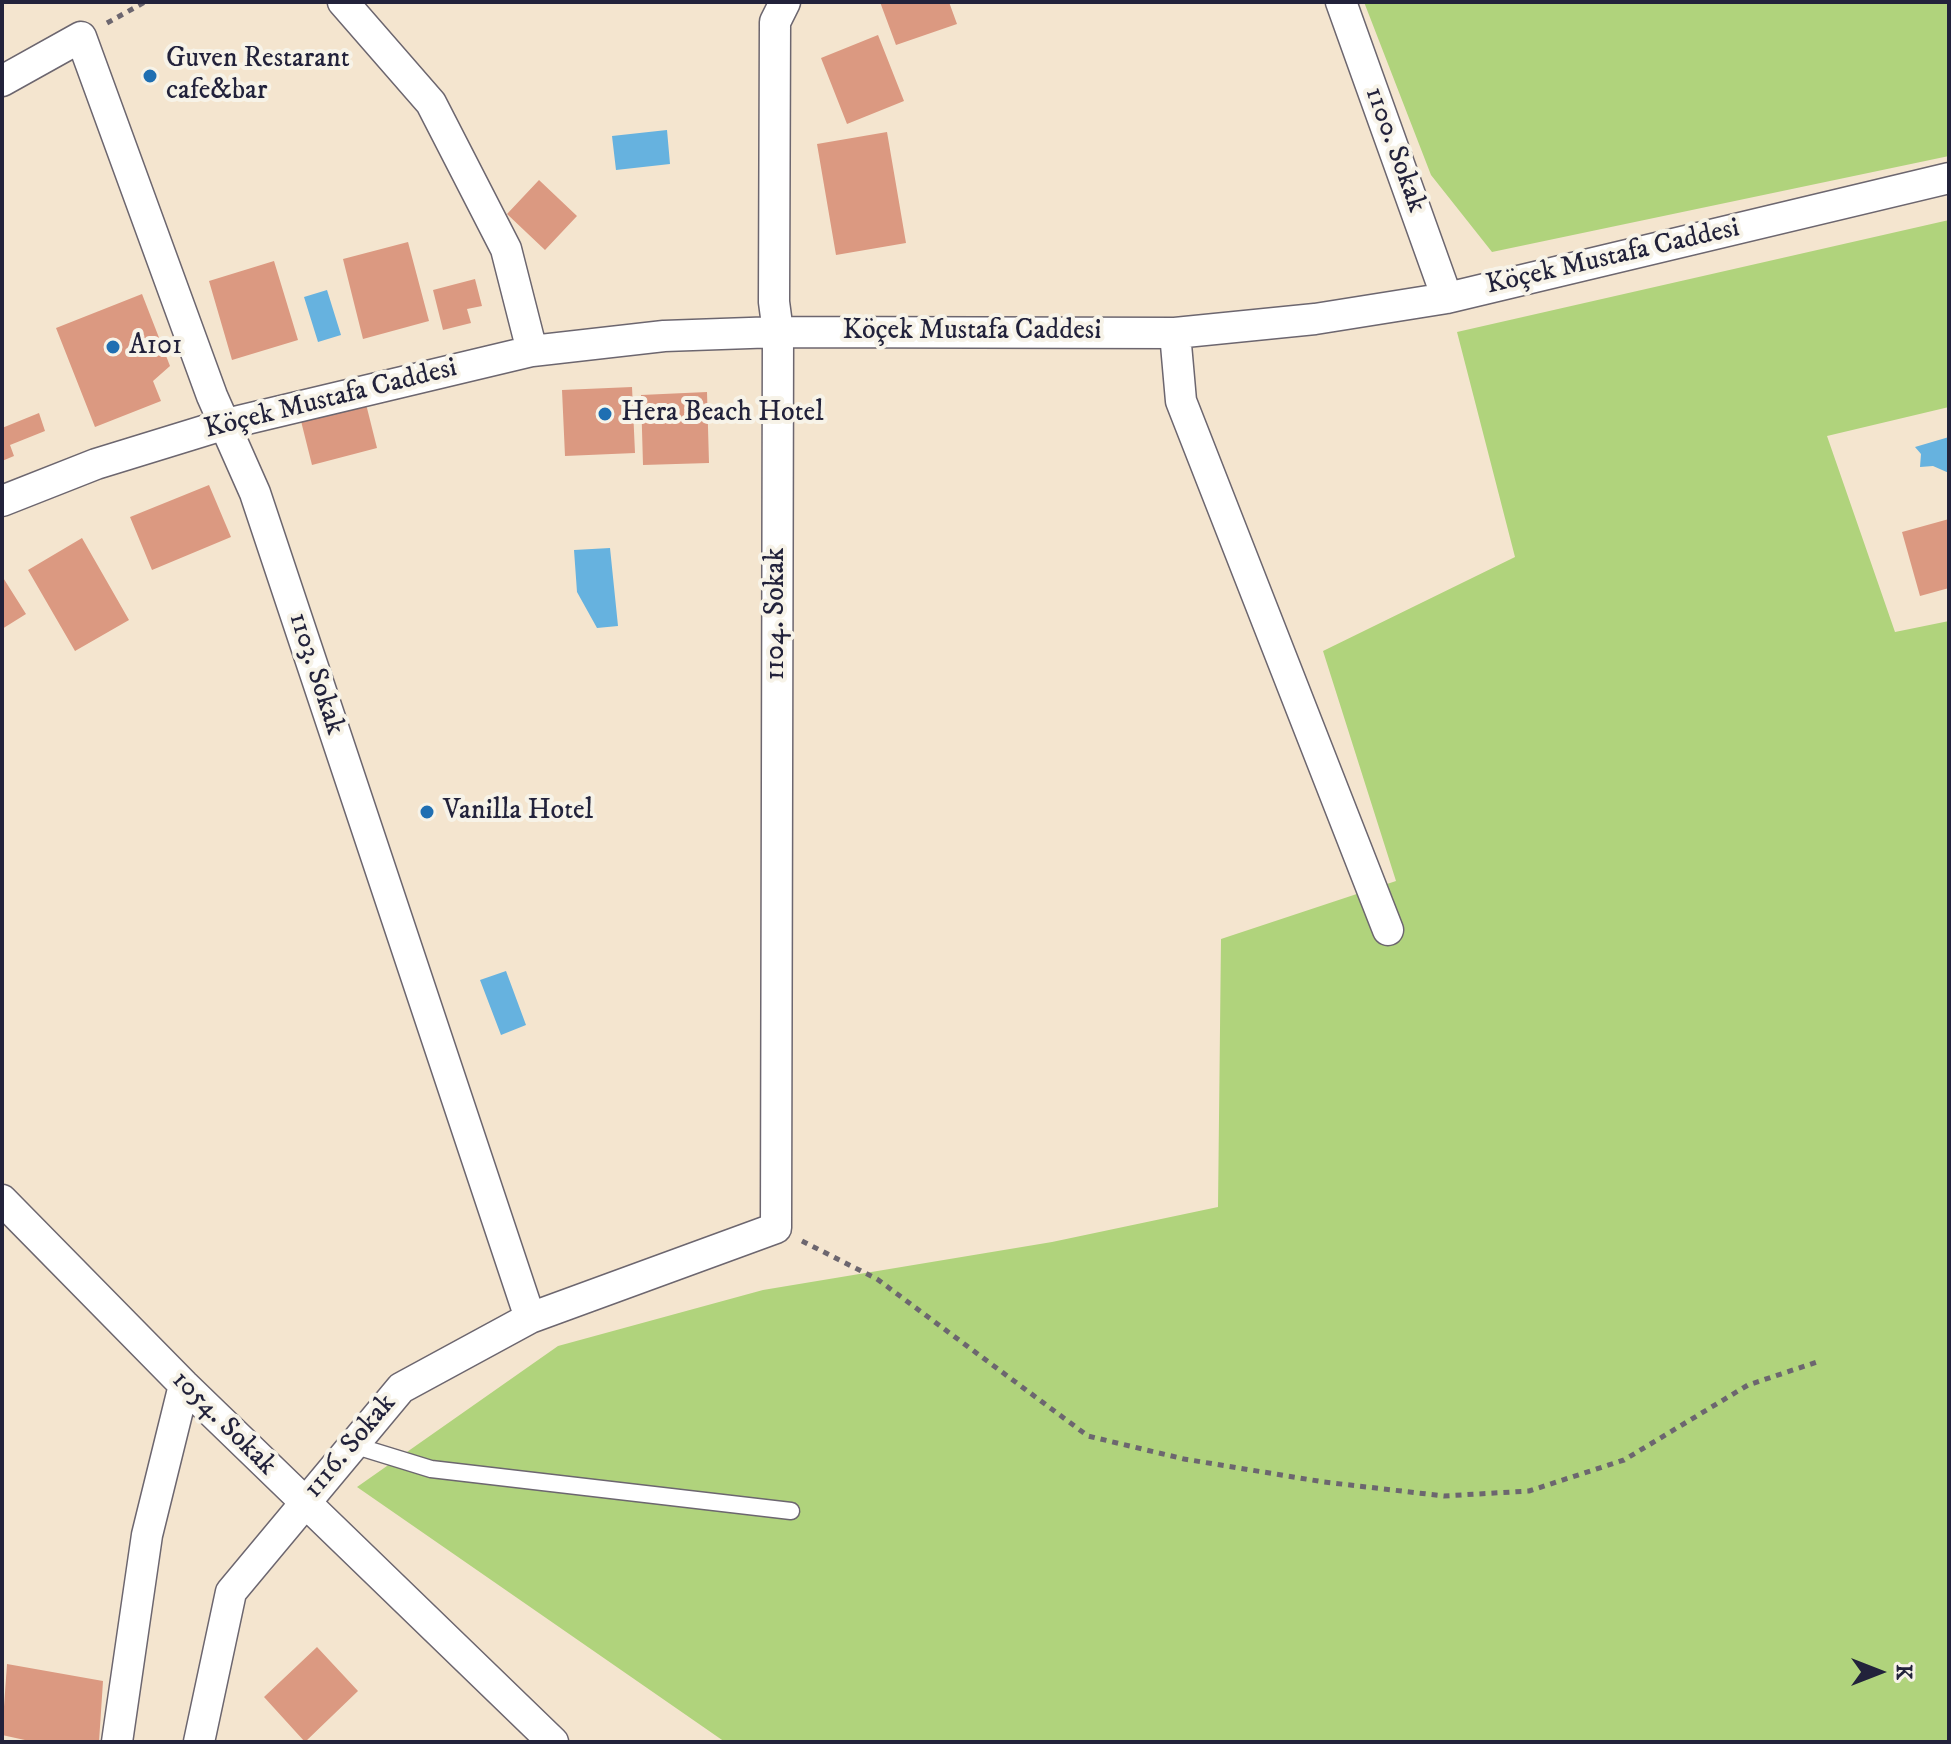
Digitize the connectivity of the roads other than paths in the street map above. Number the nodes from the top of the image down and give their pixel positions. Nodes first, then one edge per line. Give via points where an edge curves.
1 (343, 2) edge
2 (785, 2) edge
3 (1341, 2) edge
4 (2, 81) edge
5 (1949, 178) edge
6 (1447, 298) junction
7 (778, 332) junction
8 (1175, 333) junction
9 (532, 351) junction
10 (226, 424) junction
11 (2, 501) edge
12 (1388, 930) dead end
13 (2, 1200) edge
14 (776, 1228) joint
15 (530, 1318) junction
16 (184, 1385) junction
17 (353, 1445) junction
18 (304, 1503) junction
19 (791, 1511) dead end
20 (117, 1742) edge
21 (199, 1742) edge
22 (553, 1742) edge

1 - 9 street via 431,103 506,249
2 - 7 street, 1104. Sokak via 775,22
3 - 6 street, 1100. Sokak
4 - 10 street, 1103. Sokak via 81,37
5 - 6 street, Köçek Mustafa Caddesi
6 - 8 street, Köçek Mustafa Caddesi
7 - 8 street, Köçek Mustafa Caddesi
7 - 9 street, Köçek Mustafa Caddesi via 664,336
7 - 14 street, 1104. Sokak
8 - 12 street via 1181,401
9 - 10 street, Köçek Mustafa Caddesi
10 - 11 street, Köçek Mustafa Caddesi via 96,464
10 - 15 street, 1103. Sokak via 255,493
13 - 16 street, 1054. Sokak
14 - 15 street, 1116. Sokak
15 - 17 street, 1116. Sokak via 401,1388
16 - 18 street, 1054. Sokak
16 - 20 street via 147,1535
17 - 18 street, 1116. Sokak
17 - 19 lane via 431,1469
18 - 21 street, 1116. Sokak via 231,1592
18 - 22 street, 1054. Sokak

